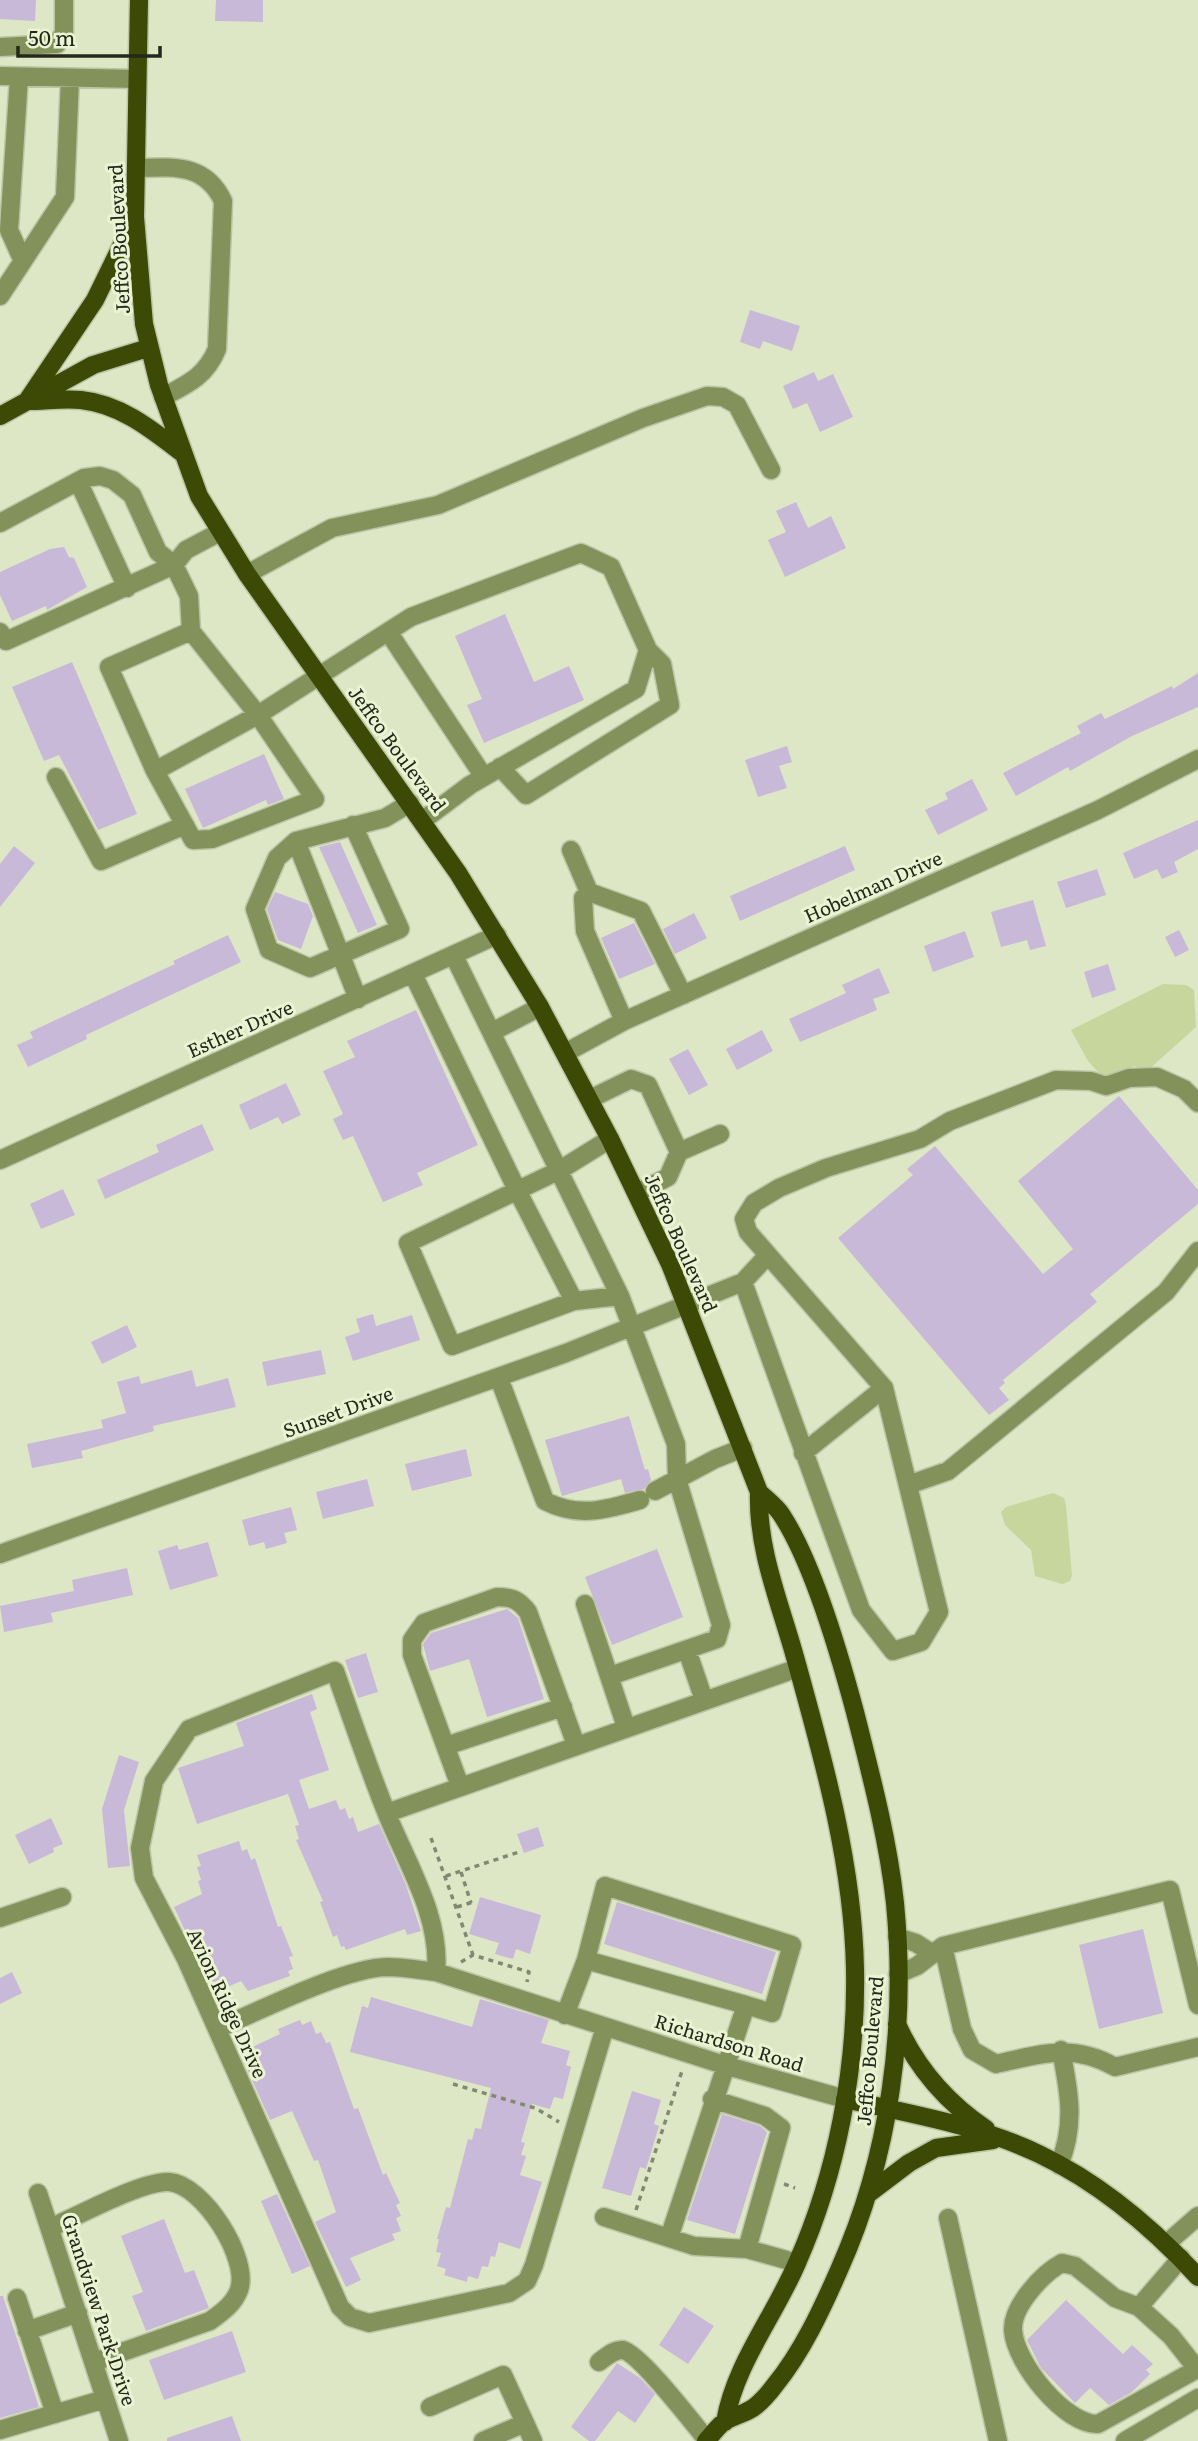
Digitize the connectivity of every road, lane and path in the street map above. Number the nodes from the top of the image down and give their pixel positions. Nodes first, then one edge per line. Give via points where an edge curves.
1 (64, 0) edge
2 (139, 0) edge
3 (0, 47) edge
4 (0, 76) edge
5 (19, 77) junction
6 (70, 78) junction
7 (137, 79) junction
8 (136, 168) junction
9 (135, 217) junction
10 (22, 259) junction
11 (0, 296) edge
12 (148, 348) junction
13 (163, 397) junction
14 (27, 401) junction
15 (0, 416) edge
16 (181, 452) junction
17 (771, 470) dead end
18 (79, 483) junction
19 (0, 523) edge
20 (220, 532) junction
21 (174, 565) junction
22 (247, 574) junction
23 (127, 588) junction
24 (191, 631) junction
25 (0, 632) edge
26 (389, 633) junction
27 (648, 650) junction
28 (319, 676) junction
29 (258, 715) junction
30 (1198, 759) edge
31 (500, 767) junction
32 (155, 771) junction
33 (484, 777) junction
34 (56, 778) dead end
35 (410, 803) junction
36 (422, 821) junction
37 (185, 825) junction
38 (353, 825) junction
39 (296, 841) junction
40 (570, 850) dead end
41 (589, 891) junction
42 (497, 935) junction
43 (340, 954) junction
44 (454, 956) junction
45 (413, 974) junction
46 (683, 995) junction
47 (358, 999) junction
48 (540, 1007) junction
49 (624, 1021) junction
50 (492, 1032) junction
51 (565, 1053) junction
52 (590, 1099) junction
53 (1198, 1102) edge
54 (720, 1134) dead end
55 (611, 1139) junction
56 (679, 1152) junction
57 (0, 1160) edge
58 (560, 1170) junction
59 (517, 1190) junction
60 (636, 1192) junction
61 (1198, 1251) edge
62 (767, 1256) junction
63 (743, 1282) junction
64 (620, 1296) junction
65 (574, 1301) junction
66 (687, 1304) junction
67 (631, 1326) junction
68 (499, 1378) junction
69 (884, 1388) junction
70 (743, 1448) junction
71 (803, 1453) junction
72 (677, 1479) junction
73 (908, 1485) junction
74 (759, 1492) junction
75 (0, 1554) edge
76 (585, 1604) dead end
77 (687, 1650) junction
78 (798, 1668) junction
79 (610, 1676) junction
80 (704, 1699) junction
81 (563, 1707) junction
82 (626, 1727) junction
83 (576, 1745) junction
84 (446, 1746) junction
85 (460, 1786) junction
86 (387, 1813) junction
87 (431, 1838) dead end
88 (519, 1852) dead end
89 (461, 1871) junction
90 (446, 1876) junction
91 (62, 1897) dead end
92 (477, 1901) dead end
93 (471, 1903) junction
94 (457, 1907) junction
95 (0, 1918) edge
96 (897, 1937) junction
97 (938, 1950) junction
98 (473, 1955) junction
99 (586, 1959) junction
100 (460, 1964) dead end
101 (436, 1972) junction
102 (898, 1974) junction
103 (524, 1990) dead end
104 (746, 2005) junction
105 (1198, 2005) edge
106 (565, 2015) junction
107 (897, 2024) junction
108 (605, 2027) junction
109 (217, 2029) junction
110 (1198, 2047) edge
111 (1061, 2050) junction
112 (724, 2065) junction
113 (683, 2068) dead end
114 (453, 2084) dead end
115 (712, 2099) junction
116 (845, 2099) junction
117 (888, 2109) junction
118 (565, 2123) dead end
119 (1000, 2139) junction
120 (1059, 2165) junction
121 (777, 2182) dead end
122 (795, 2188) dead end
123 (38, 2193) dead end
124 (868, 2194) junction
125 (1198, 2216) edge
126 (604, 2217) dead end
127 (948, 2218) dead end
128 (631, 2226) junction
129 (50, 2228) junction
130 (669, 2238) junction
131 (1166, 2244) junction
132 (747, 2249) junction
133 (1181, 2259) junction
134 (797, 2263) junction
135 (1198, 2277) edge
136 (17, 2298) dead end
137 (1139, 2307) junction
138 (78, 2313) junction
139 (27, 2331) junction
140 (93, 2362) junction
141 (599, 2362) dead end
142 (1197, 2369) edge
143 (105, 2399) junction
144 (1198, 2399) edge
145 (430, 2407) dead end
146 (55, 2414) junction
147 (725, 2421) junction
148 (525, 2423) junction
149 (0, 2430) edge
150 (706, 2440) edge
151 (119, 2441) edge
152 (482, 2441) edge
153 (533, 2441) edge
154 (999, 2441) edge
155 (1125, 2441) edge

1 - 3 street via 64,33 57,44
2 - 7 main road, Jeffco Boulevard
4 - 5 street
5 - 6 street
5 - 10 street via 9,230
6 - 7 street
6 - 10 street via 65,197
7 - 8 main road, Jeffco Boulevard
8 - 9 main road, Jeffco Boulevard
8 - 13 street via 172,167 203,174 223,201 217,349 210,367 198,379
9 - 12 main road, Jeffco Boulevard
9 - 14 main road via 95,300
10 - 11 street
12 - 13 main road, Jeffco Boulevard
12 - 14 main road via 93,365
13 - 16 main road, Jeffco Boulevard
14 - 15 main road
14 - 16 main road via 80,399 100,404 136,418
16 - 20 main road, Jeffco Boulevard
17 - 22 street via 737,405 708,396 634,422 448,501 332,528
18 - 19 street
18 - 21 street via 100,476 123,486 132,495 158,552
18 - 23 street
20 - 21 street via 186,550
20 - 22 main road, Jeffco Boulevard
21 - 23 street
21 - 24 street via 189,596
22 - 28 main road, Jeffco Boulevard
23 - 25 street via 6,641
24 - 29 street
24 - 32 street via 109,667
26 - 27 street via 411,617 581,553 611,567
26 - 28 street
26 - 33 street
27 - 31 street via 636,689
27 - 31 street via 662,663 670,705 526,795
28 - 29 street
28 - 35 main road, Jeffco Boulevard
29 - 32 street
29 - 37 street via 315,799 212,839 193,840
30 - 46 street, Hobelman Drive via 1098,810
31 - 33 street
32 - 37 street
33 - 36 street
34 - 37 street via 101,861
35 - 36 main road, Jeffco Boulevard
35 - 38 street via 385,818
36 - 42 main road, Jeffco Boulevard
38 - 39 street
38 - 43 street via 400,929
39 - 43 street
39 - 43 street via 277,858 255,909 269,950 310,968
40 - 41 street
41 - 46 street via 641,911
41 - 49 street via 583,898 585,931
42 - 44 street, Esther Drive
42 - 48 main road, Jeffco Boulevard
43 - 47 street
44 - 45 street, Esther Drive
44 - 50 street
45 - 47 street, Esther Drive
45 - 59 street
46 - 49 street, Hobelman Drive
47 - 57 street, Esther Drive
48 - 50 street
48 - 51 main road, Jeffco Boulevard
49 - 51 street, Hobelman Drive
50 - 58 street
51 - 52 main road, Jeffco Boulevard
52 - 55 main road, Jeffco Boulevard
52 - 56 street via 631,1079 648,1085
53 - 62 street via 1184,1089 1157,1077 1129,1078 1106,1086 1056,1080 950,1121 920,1139 825,1168 754,1203 744,1219
54 - 56 street
55 - 58 street
55 - 60 main road, Jeffco Boulevard
56 - 60 street via 668,1177
58 - 59 street
58 - 64 street
59 - 65 street
59 - 65 street via 408,1243 452,1346
60 - 66 main road, Jeffco Boulevard
61 - 73 street via 1166,1293 948,1471
62 - 63 street
62 - 69 street
63 - 66 street, Sunset Drive
63 - 71 street
64 - 65 street
64 - 67 street
66 - 67 street, Sunset Drive
66 - 70 main road, Jeffco Boulevard
67 - 68 street, Sunset Drive
67 - 72 street via 676,1444
68 - 72 street via 545,1501 555,1507 596,1513
68 - 75 street, Sunset Drive
69 - 71 street
69 - 73 street
70 - 72 street
70 - 74 main road, Jeffco Boulevard
71 - 73 street via 861,1610 893,1651 921,1642 939,1612
72 - 77 street via 720,1625 717,1639
74 - 78 main road, Jeffco Boulevard via 762,1546
74 - 96 main road, Jeffco Boulevard via 780,1512 795,1539 835,1645 884,1831
76 - 79 street
77 - 79 street
77 - 80 street
78 - 80 street
78 - 116 main road, Jeffco Boulevard via 844,1856 852,1917 854,2012
79 - 82 street
80 - 82 street
81 - 83 street
81 - 84 street
81 - 84 street via 528,1612 519,1601 497,1597 424,1623 412,1640 412,1655
82 - 83 street
83 - 85 street
84 - 85 street
85 - 86 street
86 - 101 street, Avion Ridge Drive via 431,1920 437,1945
86 - 109 street, Avion Ridge Drive via 335,1671 189,1729 154,1781 140,1849 144,1878
87 - 90 path
88 - 89 path
89 - 90 path
89 - 93 path
90 - 94 path
91 - 95 street
92 - 93 path
93 - 94 path
94 - 98 path
96 - 97 street
96 - 102 main road, Jeffco Boulevard
97 - 102 street
97 - 105 street via 1170,1890
97 - 111 street via 972,2050 996,2064
98 - 100 path
98 - 103 path via 529,1972
99 - 104 street
99 - 104 street via 605,1886 792,1945 772,2013
99 - 106 street
101 - 106 street, Richardson Road
101 - 109 street, Richardson Road via 384,1967 358,1972
102 - 107 main road, Jeffco Boulevard
104 - 112 street
106 - 108 street, Richardson Road
107 - 117 main road, Jeffco Boulevard
107 - 119 main road via 925,2075 959,2111
108 - 109 street, Avion Ridge Drive via 527,2281 509,2293 369,2323 340,2307
108 - 112 street, Richardson Road
110 - 111 street via 1115,2067 1099,2058
111 - 120 street via 1072,2119
112 - 115 street
112 - 116 street, Richardson Road
113 - 128 path
114 - 118 path via 535,2108
115 - 130 street
115 - 132 street via 765,2116 781,2128
116 - 117 main road, Richardson Road
116 - 134 main road, Jeffco Boulevard via 828,2179
117 - 119 main road, Richardson Road
117 - 124 main road, Jeffco Boulevard
119 - 120 main road, Richardson Road
119 - 124 main road via 936,2148
120 - 131 main road, Richardson Road via 1114,2199
121 - 122 path
123 - 129 street, Grandview Park Drive
124 - 147 main road, Jeffco Boulevard via 808,2334 776,2385 753,2408
125 - 131 street
126 - 128 street
127 - 154 street
128 - 130 street
129 - 138 street, Grandview Park Drive
129 - 140 street via 147,2186 171,2182 201,2199 224,2228 241,2276 238,2291 225,2310 210,2321
130 - 132 street via 694,2246
131 - 133 main road, Richardson Road
132 - 134 street
133 - 135 main road, Richardson Road
133 - 137 street
134 - 147 main road, Jeffco Boulevard via 741,2368
136 - 139 street
137 - 142 street via 1171,2336
137 - 142 street via 1115,2298 1075,2266 1062,2263 1049,2270 1016,2313 1013,2331 1026,2369 1072,2417 1085,2424 1098,2424
138 - 139 street
138 - 140 street, Grandview Park Drive
139 - 146 street
140 - 143 street, Grandview Park Drive
141 - 150 street via 616,2350 643,2363
143 - 146 street
143 - 151 street, Grandview Park Drive
144 - 155 street
145 - 148 street via 503,2375
146 - 149 street
147 - 150 main road, Jeffco Boulevard
148 - 152 street
148 - 153 street

